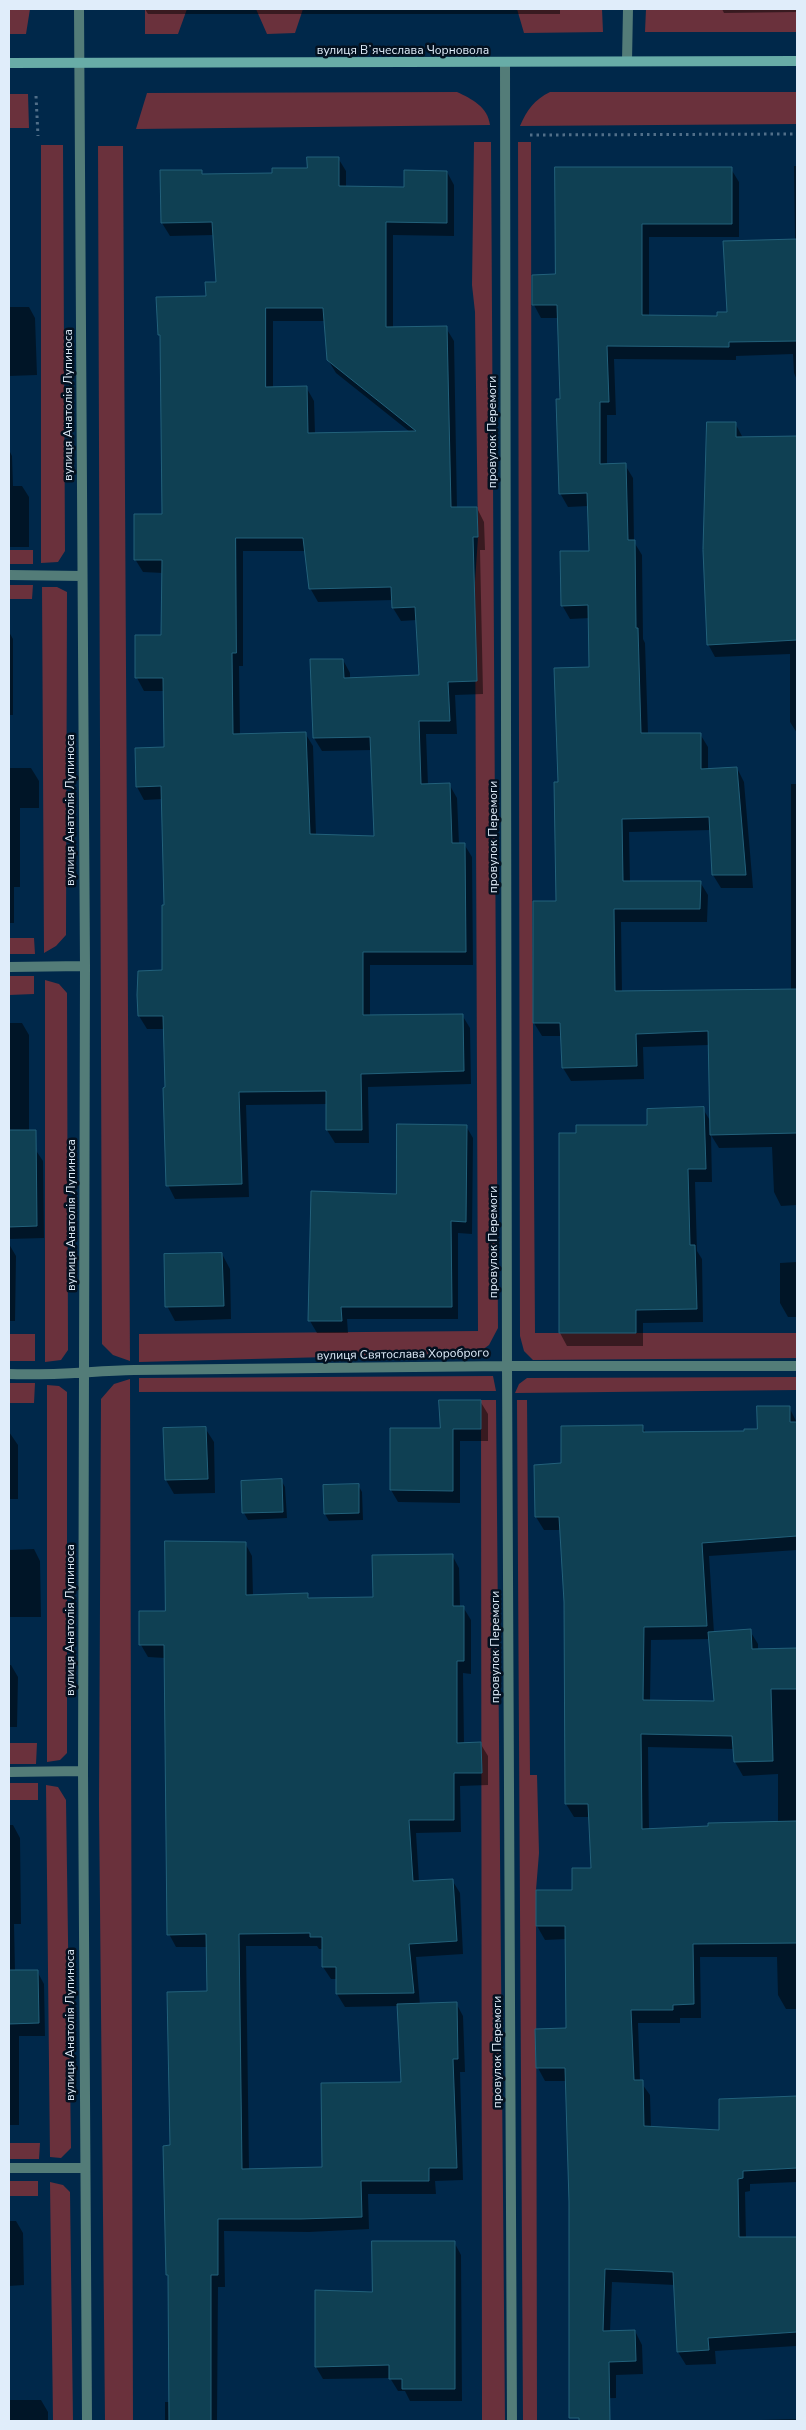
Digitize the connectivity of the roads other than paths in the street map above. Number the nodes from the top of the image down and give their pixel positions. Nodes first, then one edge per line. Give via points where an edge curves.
1 (79, 9) edge
2 (628, 9) edge
3 (627, 61) junction
4 (797, 61) edge
5 (79, 63) junction
6 (505, 63) junction
7 (9, 64) edge
8 (9, 575) edge
9 (82, 576) junction
10 (85, 966) junction
11 (9, 967) edge
12 (507, 1366) junction
13 (797, 1366) edge
14 (84, 1371) junction
15 (9, 1374) edge
16 (83, 1771) junction
17 (9, 1772) edge
18 (9, 2168) edge
19 (84, 2168) junction
20 (88, 2421) edge
21 (512, 2421) edge

1 - 5 street, вулиця Анатолія Лупиноса
2 - 3 street
3 - 4 main road, вулиця Вʼячеслава Чорновола
3 - 6 main road, вулиця Вʼячеслава Чорновола
5 - 6 main road, вулиця Вʼячеслава Чорновола
5 - 7 main road, вулиця Вʼячеслава Чорновола
5 - 9 street, вулиця Анатолія Лупиноса
6 - 12 street, провулок Перемоги
8 - 9 street
9 - 10 street, вулиця Анатолія Лупиноса
10 - 11 street
10 - 14 street, вулиця Анатолія Лупиноса
12 - 13 street, вулиця Святослава Хороброго
12 - 14 street, вулиця Святослава Хороброго
12 - 21 street, провулок Перемоги
14 - 15 street, вулиця Святослава Хороброго
14 - 16 street, вулиця Анатолія Лупиноса
16 - 17 street
16 - 19 street, вулиця Анатолія Лупиноса
18 - 19 street
19 - 20 street, вулиця Анатолія Лупиноса

